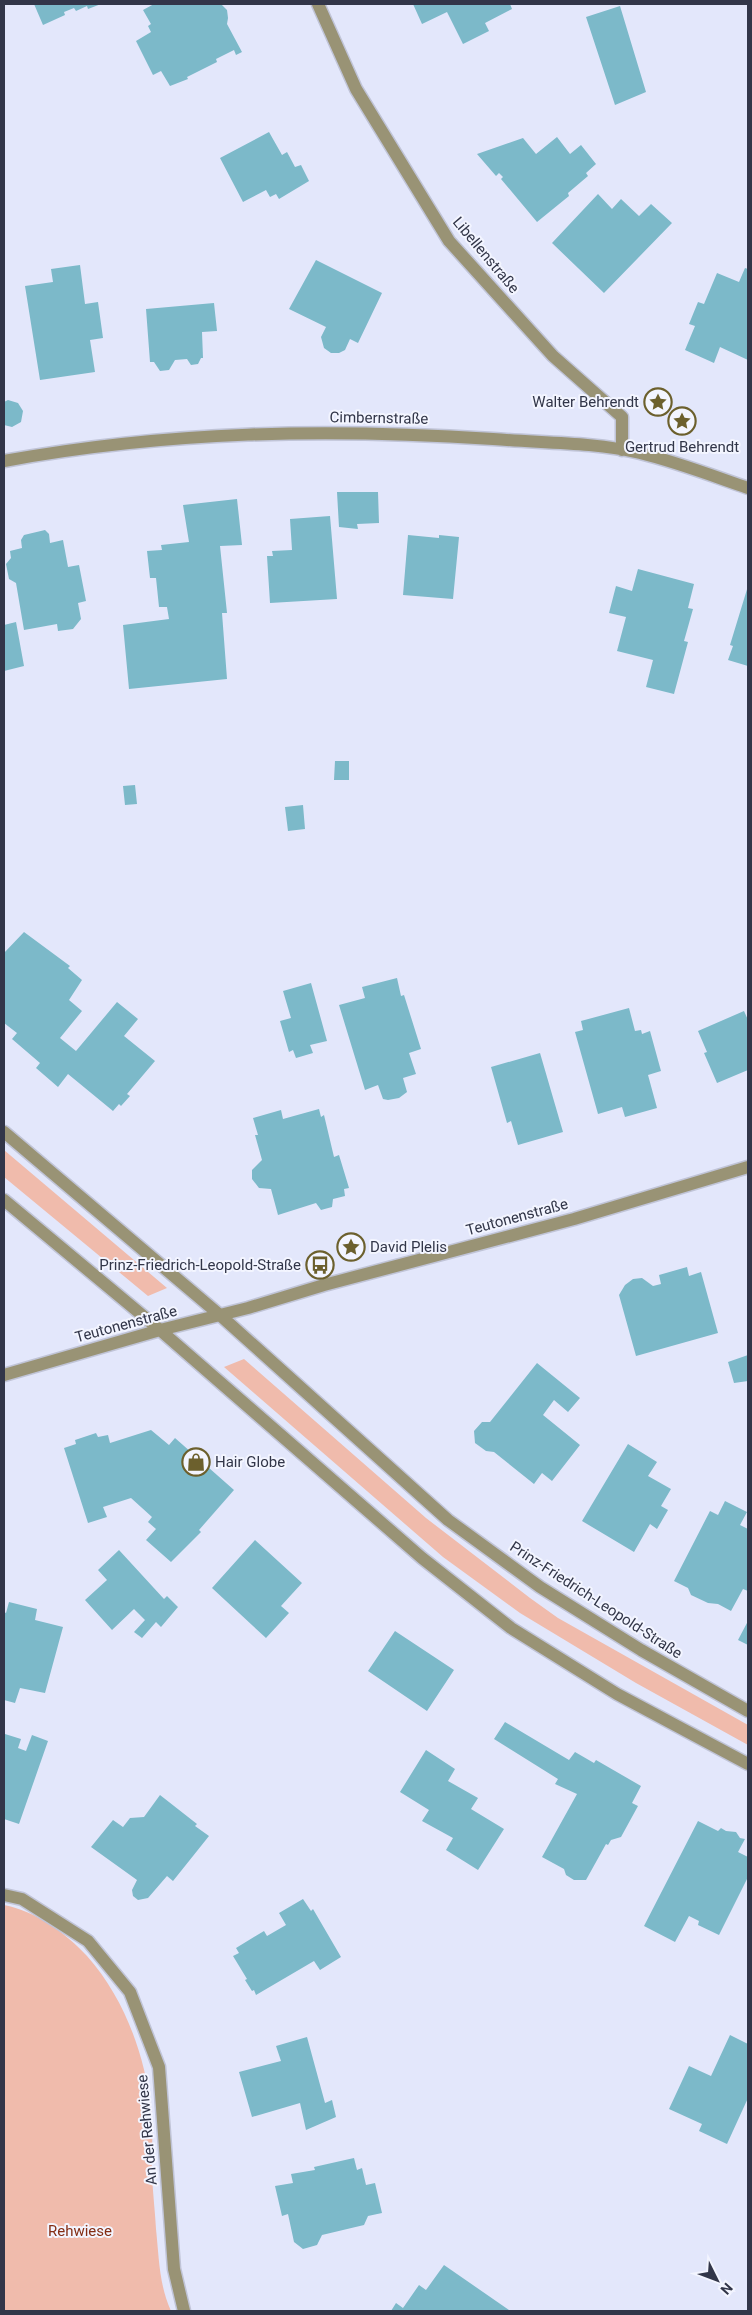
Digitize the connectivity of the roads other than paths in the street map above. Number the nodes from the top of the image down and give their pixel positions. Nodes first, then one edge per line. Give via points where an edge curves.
1 (318, 4) edge
2 (622, 450) junction
3 (4, 461) edge
4 (748, 488) edge
5 (4, 1132) edge
6 (748, 1167) edge
7 (4, 1200) edge
8 (221, 1316) junction
9 (160, 1330) junction
10 (4, 1375) edge
11 (748, 1711) edge
12 (748, 1764) edge
13 (4, 1895) edge
14 (184, 2311) edge

1 - 2 street, Libellenstraße via 356,89 449,241 554,356 622,417
2 - 3 street, Cimbernstraße via 397,433 292,433 140,441
2 - 4 street, Cimbernstraße
5 - 8 street, Prinz-Friedrich-Leopold-Straße
6 - 8 street, Teutonenstraße via 574,1219 324,1285
7 - 9 street
8 - 9 street, Teutonenstraße
8 - 11 street, Prinz-Friedrich-Leopold-Straße via 448,1520 540,1587
9 - 10 street, Teutonenstraße
9 - 12 street via 422,1558 511,1628 617,1694
13 - 14 street, An der Rehwiese via 22,1899 88,1940 130,1992 158,2067 174,2269

